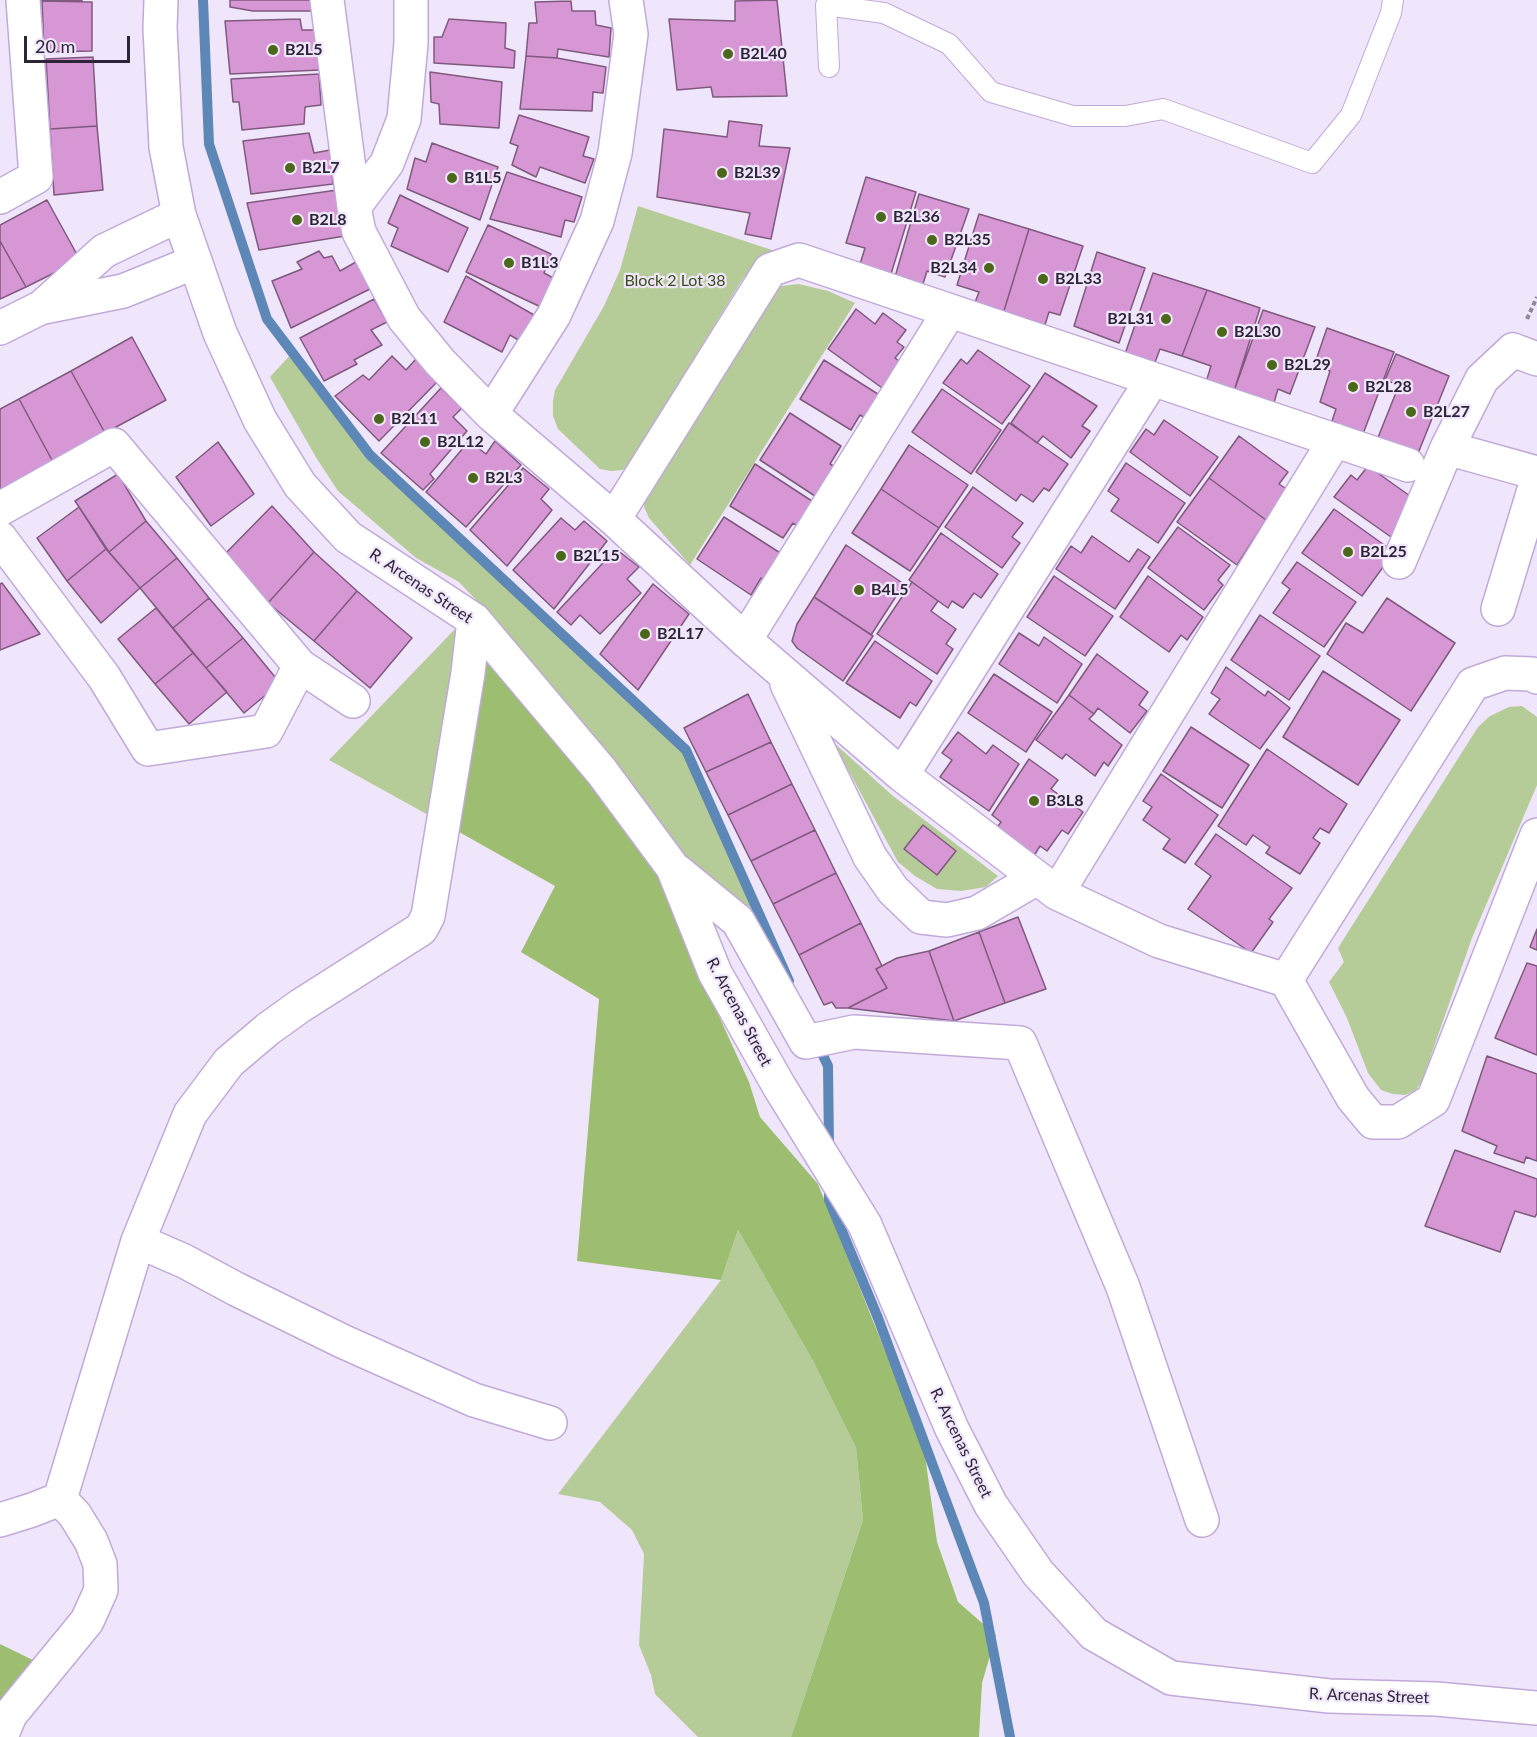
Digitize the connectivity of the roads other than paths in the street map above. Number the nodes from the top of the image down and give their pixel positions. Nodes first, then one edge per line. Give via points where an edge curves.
1 (23, 0) edge
2 (161, 0) edge
3 (327, 0) edge
4 (411, 0) edge
5 (626, 0) edge
6 (1393, 0) edge
7 (13, 50) edge
8 (830, 67) dead end
9 (0, 197) edge
10 (354, 207) junction
11 (179, 215) junction
12 (195, 262) junction
13 (42, 307) junction
14 (949, 312) junction
15 (0, 328) edge
16 (1537, 358) edge
17 (1152, 381) junction
18 (490, 414) junction
19 (1335, 440) junction
20 (1447, 448) junction
21 (1408, 465) dead end
22 (1537, 473) edge
23 (1537, 480) edge
24 (0, 509) edge
25 (614, 519) junction
26 (0, 538) edge
27 (1399, 562) dead end
28 (1498, 609) dead end
29 (474, 620) junction
30 (745, 640) junction
31 (300, 666) junction
32 (782, 671) junction
33 (1537, 677) edge
34 (352, 701) dead end
35 (902, 775) junction
36 (1537, 835) edge
37 (673, 868) junction
38 (1047, 886) junction
39 (1286, 980) junction
40 (138, 1241) junction
41 (550, 1423) dead end
42 (60, 1499) junction
43 (0, 1520) edge
44 (1202, 1520) dead end
45 (1537, 1708) edge
46 (0, 1737) edge

1 - 7 street
2 - 11 street, R. Arcenas Street via 166,147
3 - 10 street
4 - 10 street via 404,119 387,163
5 - 18 street via 631,34 615,153 597,221 554,315
6 - 8 lane via 1350,115 1312,163 1163,109 1125,116 1073,116 991,92 949,44 884,13 826,4
7 - 9 street via 36,177
10 - 18 street via 359,232 404,318
11 - 12 street, R. Arcenas Street
11 - 13 street via 104,251
12 - 13 street via 123,291
12 - 29 street, R. Arcenas Street via 220,333 260,420 300,485 348,537
13 - 15 street
14 - 17 street
14 - 25 street via 799,260 770,270
14 - 30 street
16 - 20 street via 1513,350 1482,380
17 - 19 street
17 - 35 street
18 - 25 street
19 - 21 street
19 - 38 street
20 - 22 street
20 - 27 street
23 - 28 street
24 - 31 street via 114,445
25 - 30 street
26 - 31 street via 104,677 148,749 266,731
29 - 37 street, R. Arcenas Street via 603,772
29 - 40 street via 425,922 421,929 293,1010 230,1062 190,1114
30 - 32 street
31 - 34 street
32 - 35 street
32 - 38 street via 870,857 893,890 921,917 946,920 977,913
33 - 39 street via 1505,673 1473,684
35 - 38 street
36 - 39 street via 1432,1100 1398,1122 1373,1122 1353,1098
37 - 44 street via 738,921 806,1042 854,1032 1020,1043 1123,1287
37 - 45 street, R. Arcenas Street via 715,973 865,1225 952,1429 991,1505 1038,1573 1094,1634 1171,1678 1329,1696 1436,1699
38 - 39 street via 1159,941
40 - 41 street via 465,1396
40 - 42 street
42 - 43 street
42 - 46 street via 91,1541 100,1564 101,1590 87,1621 10,1715

